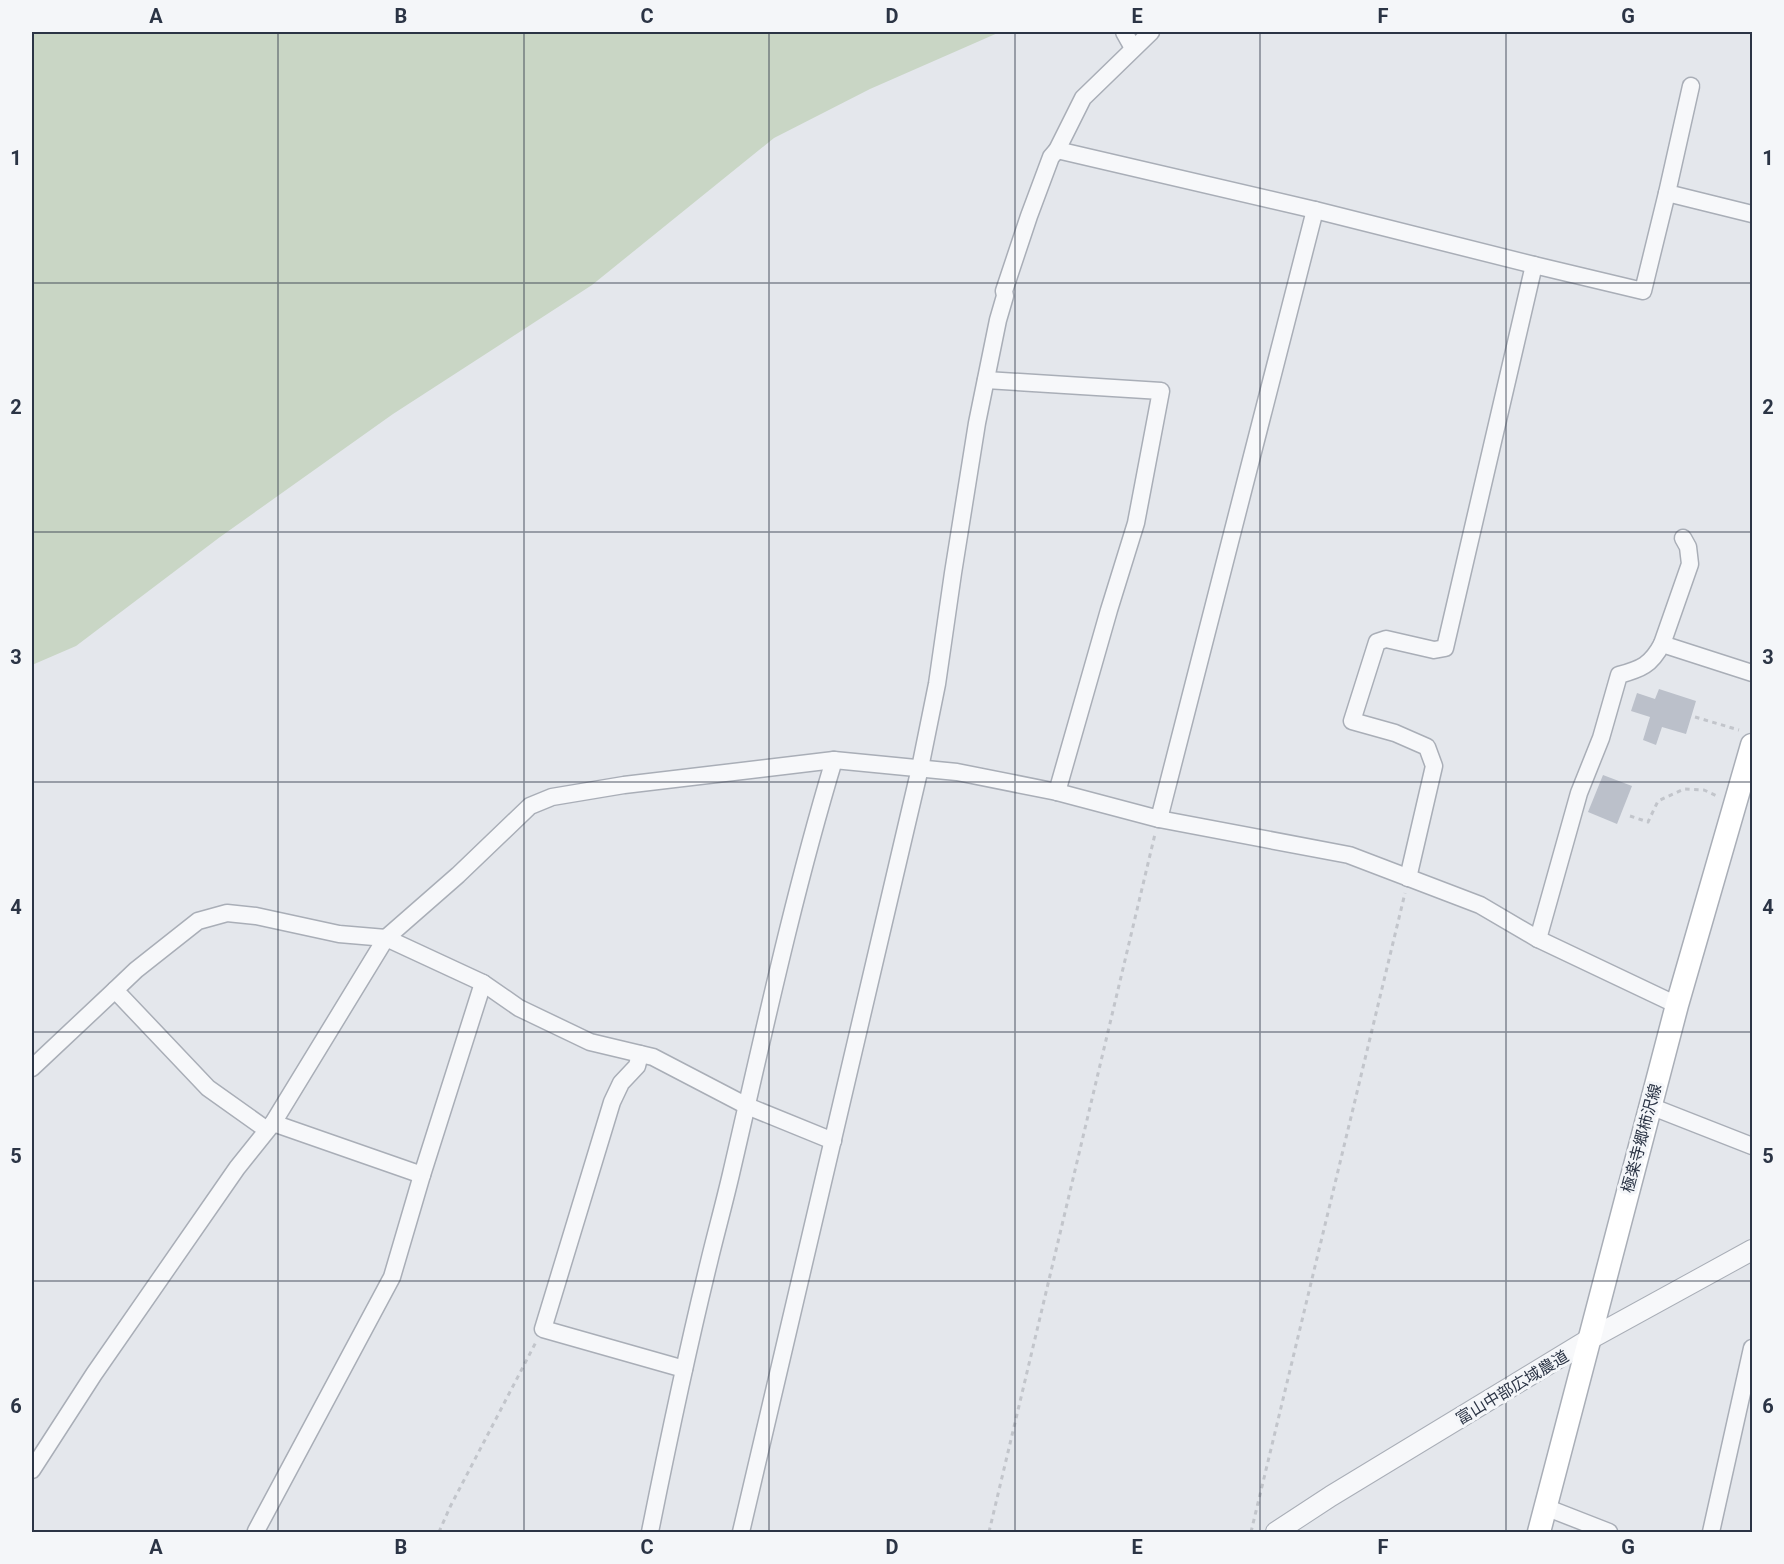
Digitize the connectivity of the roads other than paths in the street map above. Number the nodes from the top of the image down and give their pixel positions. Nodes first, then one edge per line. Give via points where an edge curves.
1 (1124, 32) edge
2 (1151, 32) edge
3 (1133, 48) junction
4 (1691, 86) dead end
5 (1057, 150) junction
6 (1667, 193) junction
7 (1315, 210) junction
8 (1752, 214) edge
9 (1534, 265) junction
10 (986, 380) junction
11 (1683, 538) dead end
12 (1662, 644) junction
13 (1752, 673) edge
14 (1747, 738) edge
15 (834, 760) junction
16 (920, 768) junction
17 (1057, 792) junction
18 (1159, 819) junction
19 (1408, 878) junction
20 (386, 938) junction
21 (1538, 939) junction
22 (483, 983) junction
23 (116, 990) junction
24 (1677, 1005) junction
25 (640, 1054) junction
26 (32, 1068) edge
27 (747, 1106) junction
28 (1650, 1106) junction
29 (270, 1126) junction
30 (833, 1141) junction
31 (1752, 1146) edge
32 (422, 1175) junction
33 (1752, 1250) edge
34 (1588, 1340) junction
35 (1752, 1348) edge
36 (684, 1369) junction
37 (32, 1470) edge
38 (1545, 1507) junction
39 (256, 1531) dead end
40 (650, 1533) edge
41 (741, 1533) edge
42 (1276, 1533) edge
43 (1539, 1533) edge
44 (1609, 1533) edge
45 (1711, 1533) edge

1 - 3 street
2 - 3 street
3 - 5 street via 1083,98
4 - 6 street
5 - 7 street
5 - 10 street via 1051,157 1004,291
6 - 8 street
6 - 9 street via 1643,291
7 - 9 street
7 - 18 street
9 - 19 street via 1445,648 1434,650 1386,639 1377,642 1352,722 1395,733 1427,747 1434,766
10 - 16 street
10 - 17 street via 1161,390 1136,523
11 - 12 street via 1690,564
12 - 13 street
12 - 21 street via 1641,669 1619,675 1601,738 1579,793
14 - 24 main road, 極楽寺郷柿沢線 via 1736,804
15 - 16 street
15 - 20 street via 552,797 530,806
15 - 27 street
16 - 17 street
16 - 30 street
17 - 18 street
18 - 19 street via 1349,855
19 - 21 street via 1480,905
20 - 22 street
20 - 23 street via 339,934 227,912 198,921
20 - 29 street
21 - 24 street
22 - 25 street via 519,1008 590,1042
22 - 32 street
23 - 26 street
23 - 29 street via 208,1088
24 - 28 main road, 極楽寺郷柿沢線
25 - 27 street
25 - 36 street via 637,1066 621,1083 612,1102 543,1329
27 - 30 street
27 - 36 street
28 - 31 street
28 - 34 main road, 極楽寺郷柿沢線
29 - 32 street
29 - 37 street via 94,1374
30 - 41 street
32 - 39 street via 392,1277
33 - 34 street, 富山中部広域農道
34 - 38 main road, 極楽寺郷柿沢線
34 - 42 street, 富山中部広域農道
35 - 45 street
36 - 40 street
38 - 43 main road, 極楽寺郷柿沢線
38 - 44 street

